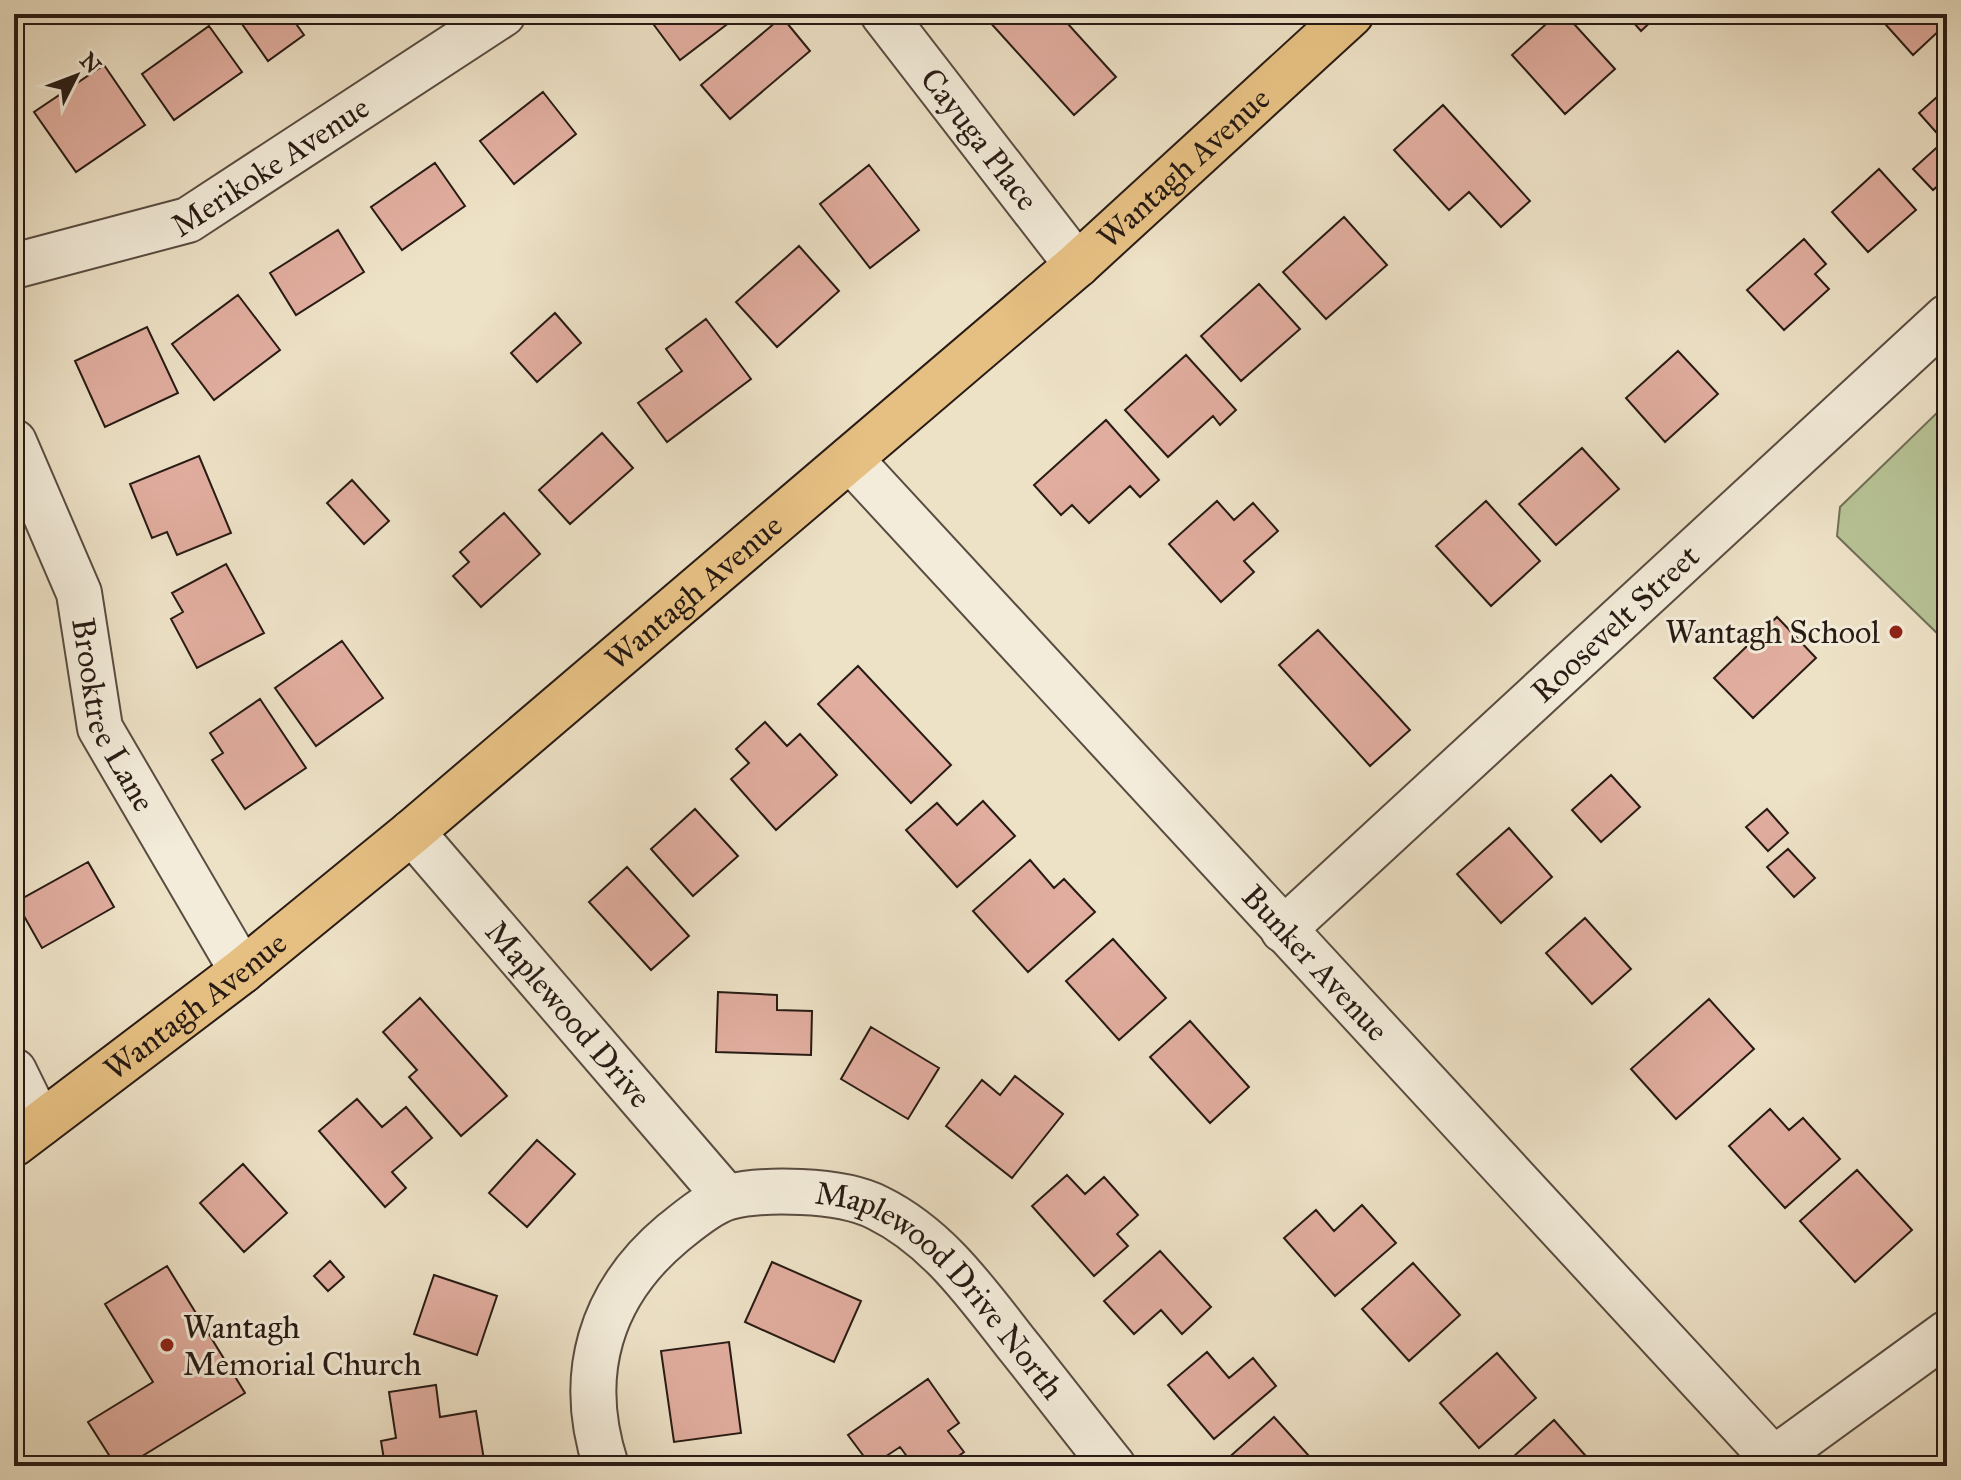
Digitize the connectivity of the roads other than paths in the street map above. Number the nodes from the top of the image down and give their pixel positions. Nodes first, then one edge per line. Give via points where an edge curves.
1 (503, 14) edge
2 (883, 14) edge
3 (1351, 14) edge
4 (1077, 265) junction
5 (14, 266) edge
6 (1947, 317) edge
7 (14, 442) edge
8 (850, 459) junction
9 (412, 832) junction
10 (1283, 930) junction
11 (242, 971) junction
12 (14, 1071) edge
13 (27, 1134) edge
14 (726, 1197) junction
15 (1947, 1333) edge
16 (1773, 1464) edge
17 (606, 1466) edge
18 (1113, 1466) edge

1 - 5 street, Merikoke Avenue via 188,220
2 - 4 street, Cayuga Place
3 - 4 main road, Wantagh Avenue
4 - 8 main road, Wantagh Avenue
6 - 10 street, Roosevelt Street
7 - 11 street, Brooktree Lane via 79,593 100,728
8 - 9 main road, Wantagh Avenue
8 - 10 street, Bunker Avenue
9 - 11 main road, Wantagh Avenue
9 - 14 street, Maplewood Drive
10 - 16 street, Bunker Avenue
11 - 13 main road, Wantagh Avenue
12 - 13 street
14 - 17 street via 646,1255 616,1297 599,1341 592,1387 596,1437
14 - 18 street, Maplewood Drive North via 829,1193 876,1207 923,1236 961,1274
15 - 16 street

